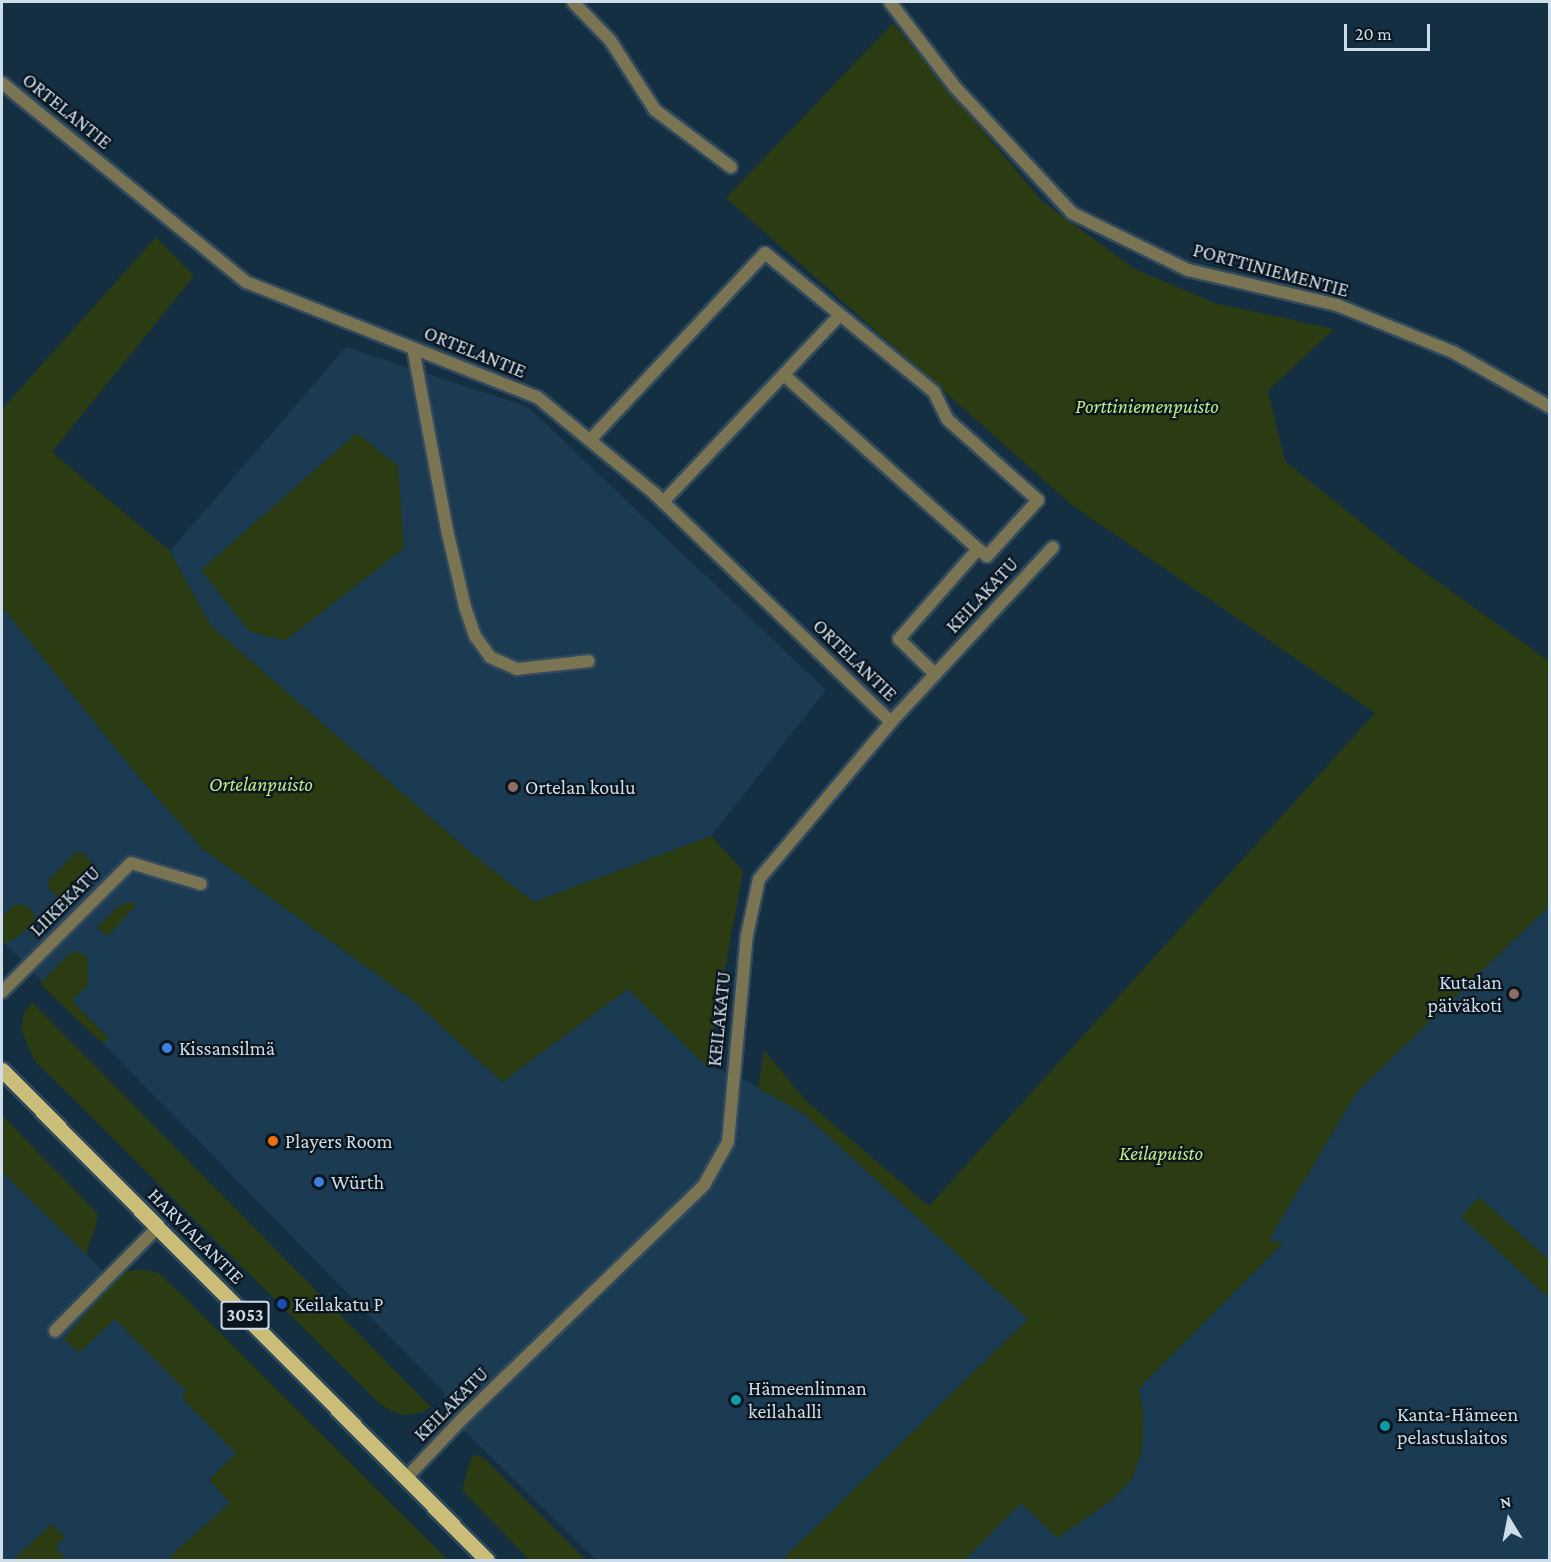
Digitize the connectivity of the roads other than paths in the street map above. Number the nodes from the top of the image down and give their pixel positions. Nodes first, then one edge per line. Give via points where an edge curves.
1 (573, 2) edge
2 (892, 2) edge
3 (2, 83) edge
4 (731, 167) dead end
5 (840, 315) junction
6 (413, 348) junction
7 (784, 375) junction
8 (1550, 407) edge
9 (590, 440) junction
10 (663, 502) junction
11 (1053, 547) dead end
12 (978, 549) junction
13 (589, 661) dead end
14 (935, 674) junction
15 (891, 722) junction
16 (201, 884) dead end
17 (2, 992) edge
18 (2, 1070) edge
19 (158, 1227) junction
20 (55, 1331) dead end
21 (407, 1477) junction
22 (488, 1560) edge

1 - 4 street via 610,40 655,110
2 - 8 street, PORTTINIEMENTIE via 955,87 1072,213 1188,270 1358,313 1453,352
3 - 6 street, ORTELANTIE via 246,282
5 - 7 street
5 - 9 street via 765,253
5 - 12 street via 934,392 946,418 1038,500 987,556
6 - 9 street, ORTELANTIE via 537,398
6 - 13 street via 447,530 475,636 490,657 517,669
7 - 10 street
7 - 12 street
9 - 10 street, ORTELANTIE
10 - 15 street, ORTELANTIE
11 - 14 street, KEILAKATU
12 - 14 street via 899,639
14 - 15 street, KEILAKATU
15 - 21 street, KEILAKATU via 759,879 747,935 728,1142 704,1185
16 - 17 street, LIIKEKATU via 131,863
18 - 19 main road, HARVIALANTIE / 3053
19 - 20 street
19 - 21 main road, HARVIALANTIE / 3053
21 - 22 main road, HARVIALANTIE / 3053

